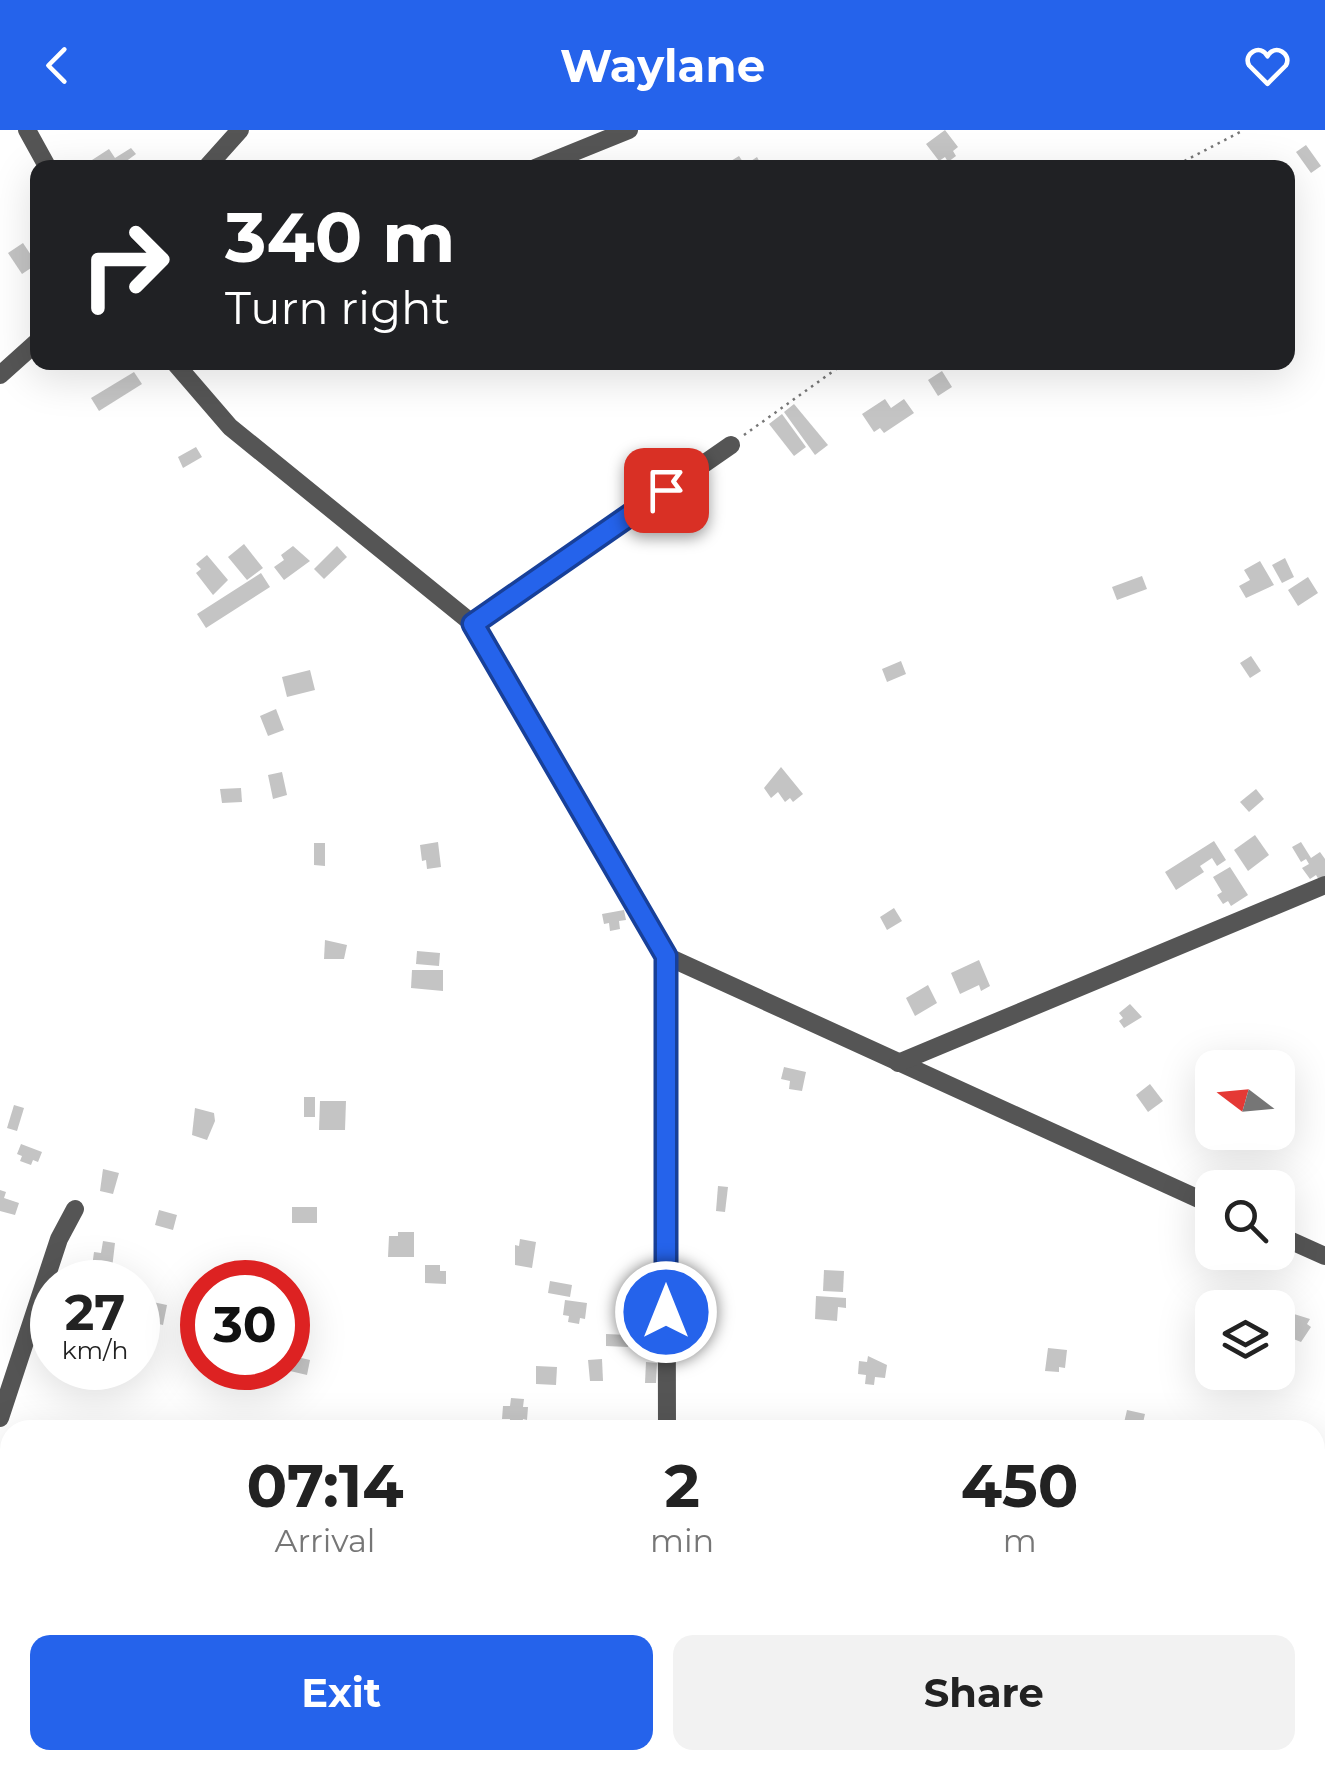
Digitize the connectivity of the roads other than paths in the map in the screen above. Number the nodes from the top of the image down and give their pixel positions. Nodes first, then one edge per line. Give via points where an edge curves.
1 (27, 130) edge
2 (240, 130) edge
3 (629, 130) edge
4 (44, 160) edge
5 (213, 160) edge
6 (555, 160) edge
7 (30, 348) edge
8 (181, 370) edge
9 (0, 375) edge
10 (730, 445) road end
11 (473, 624) junction
12 (1325, 884) edge
13 (666, 956) junction
14 (898, 1063) junction
15 (1195, 1197) edge
16 (75, 1209) dead end
17 (1295, 1242) edge
18 (1325, 1256) edge
19 (0, 1418) edge
20 (667, 1420) edge

1 - 4 street
2 - 5 street
3 - 6 street
7 - 9 street
8 - 11 street via 230,427
10 - 11 street
11 - 13 street
12 - 14 street
13 - 14 street
13 - 20 street
14 - 15 street
16 - 19 street
17 - 18 street

